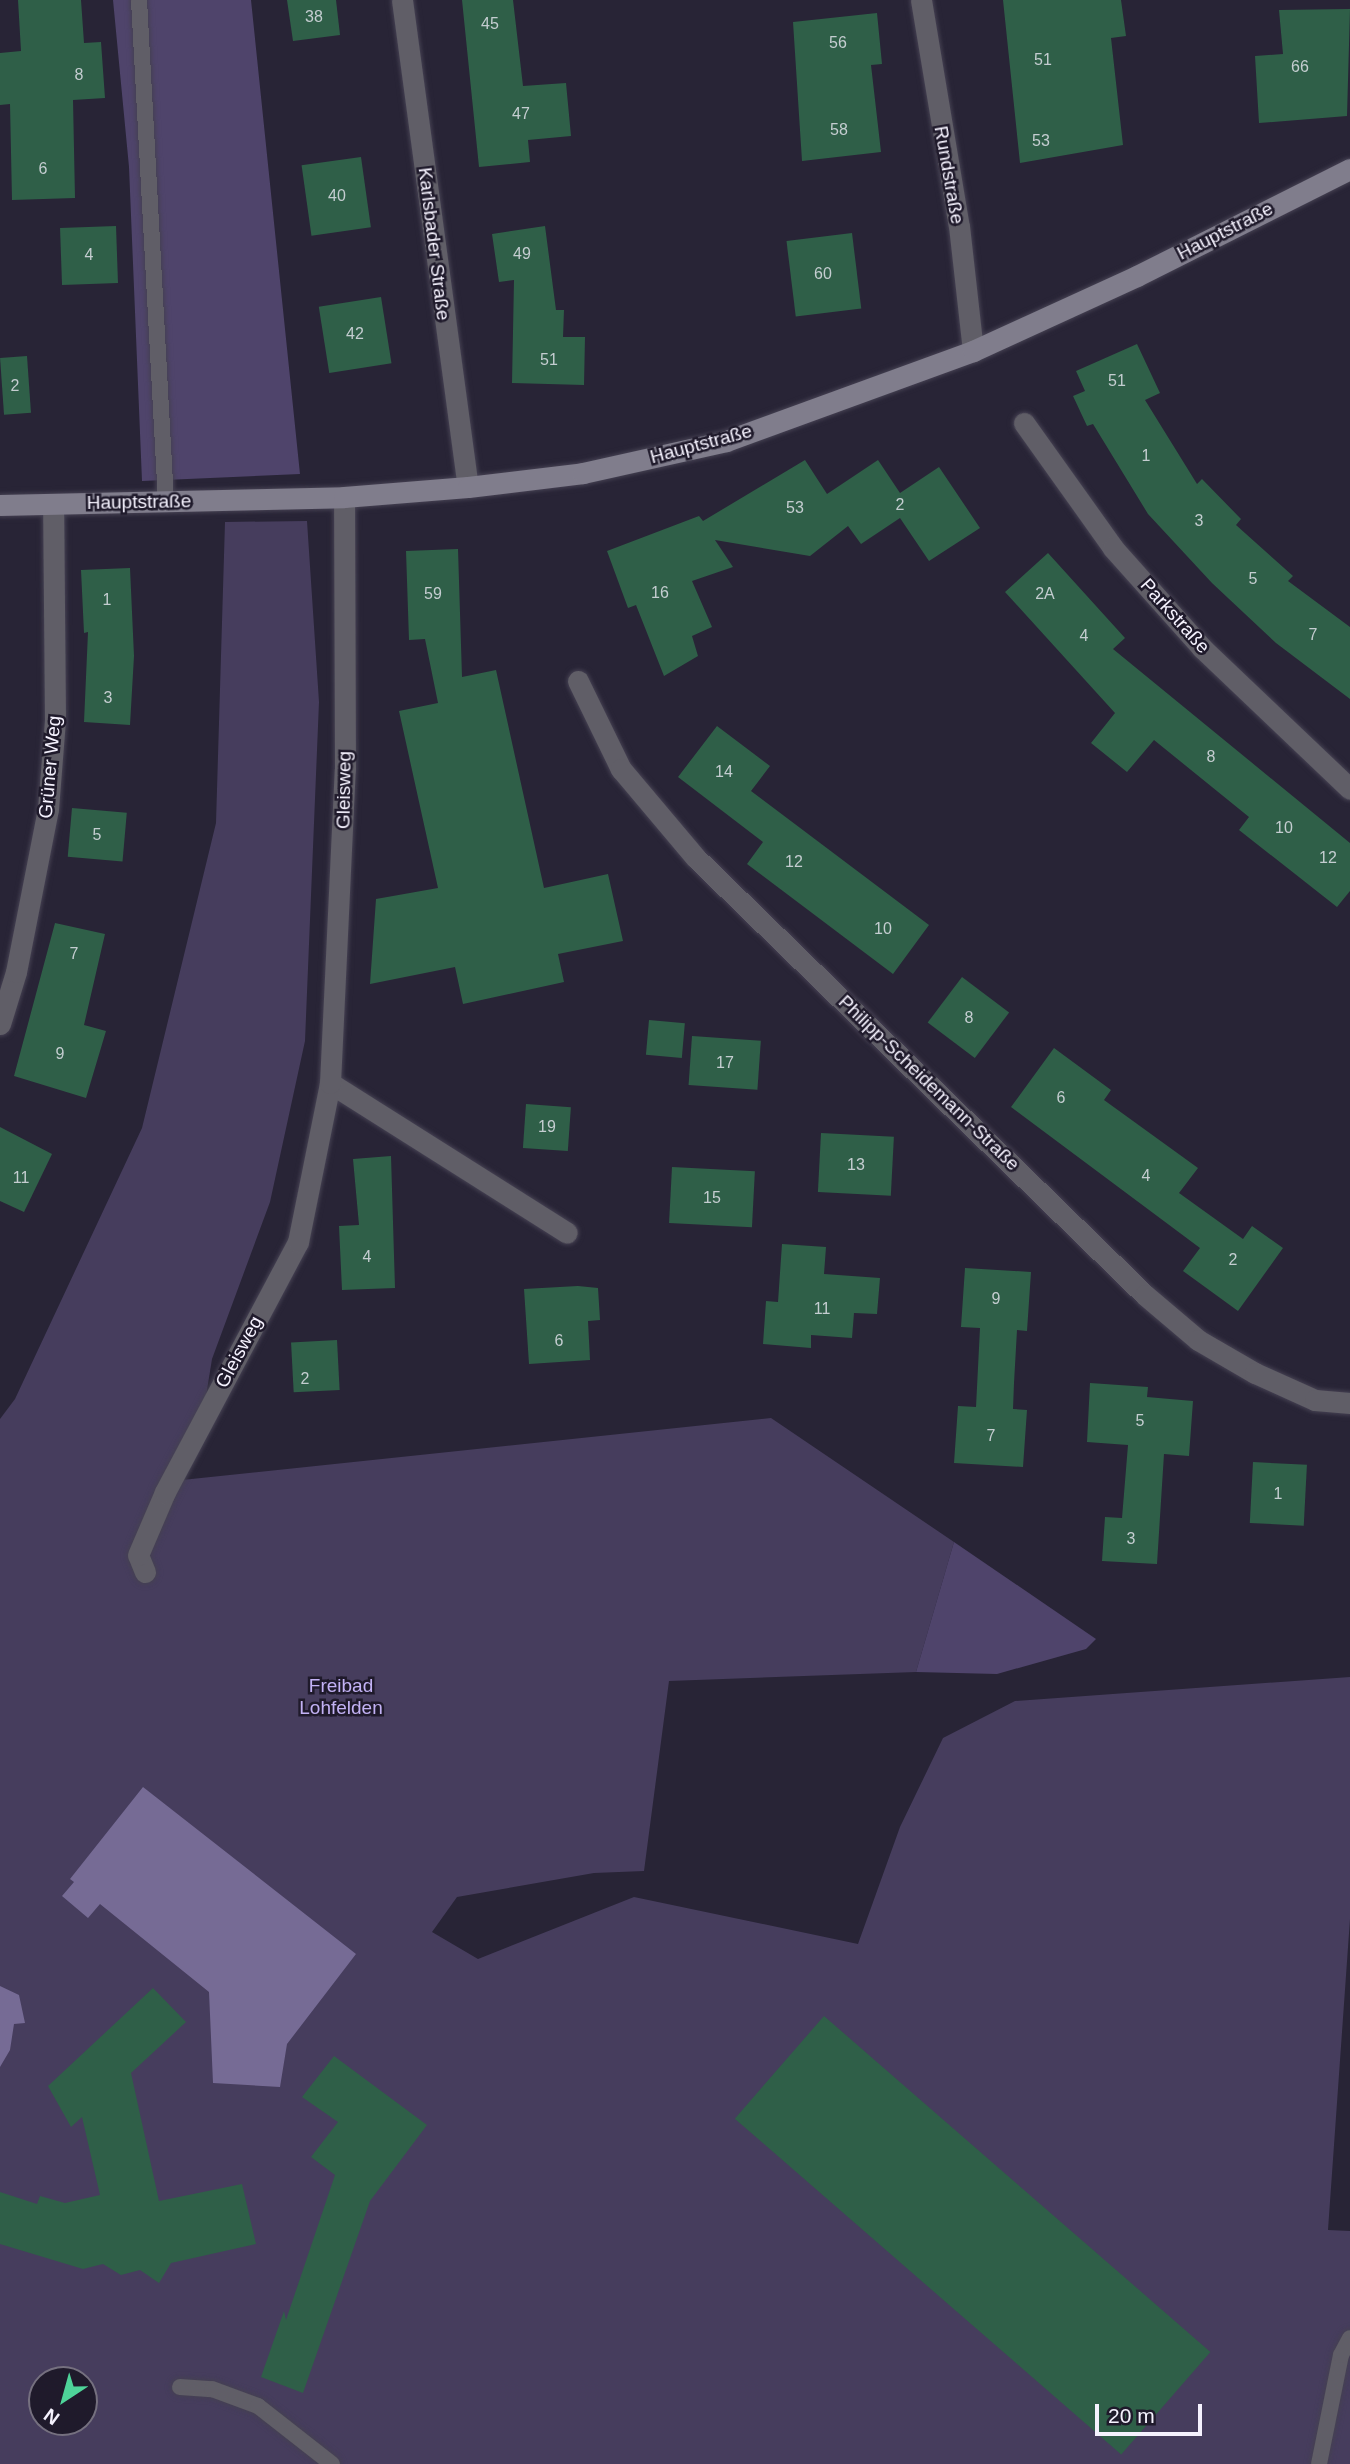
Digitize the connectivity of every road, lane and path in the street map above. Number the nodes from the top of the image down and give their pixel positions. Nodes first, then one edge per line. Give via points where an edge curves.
1 (139, 0) edge
2 (402, 0) edge
3 (921, 0) edge
4 (1350, 169) edge
5 (973, 351) junction
6 (1024, 423) dead end
7 (468, 487) junction
8 (344, 497) junction
9 (166, 502) junction
10 (53, 504) junction
11 (0, 505) edge
12 (578, 681) dead end
13 (1350, 789) edge
14 (0, 1024) edge
15 (330, 1083) junction
16 (567, 1233) dead end
17 (1350, 1403) edge
18 (145, 1572) dead end
19 (1350, 2338) edge
20 (180, 2387) dead end
21 (332, 2464) edge
22 (1319, 2464) edge

1 - 9 lane
2 - 7 street, Karlsbader Straße
3 - 5 street, Rundstraße via 959,226
4 - 5 main road, Hauptstraße via 1137,276
5 - 7 main road, Hauptstraße via 726,441 583,473
6 - 13 street, Parkstraße via 1113,548 1193,638
7 - 8 main road, Hauptstraße
8 - 9 main road, Hauptstraße
8 - 15 street, Gleisweg via 345,769
9 - 10 main road, Hauptstraße
10 - 11 main road, Hauptstraße
10 - 14 street, Grüner Weg via 55,720 48,809 16,972
12 - 17 street, Philipp-Scheidemann-Straße via 621,769 696,858 1145,1295 1198,1340 1255,1373 1315,1399
15 - 16 street
15 - 18 street, Gleisweg via 298,1242 165,1492 138,1555
19 - 22 lane via 1341,2355
20 - 21 lane via 212,2389 258,2406

